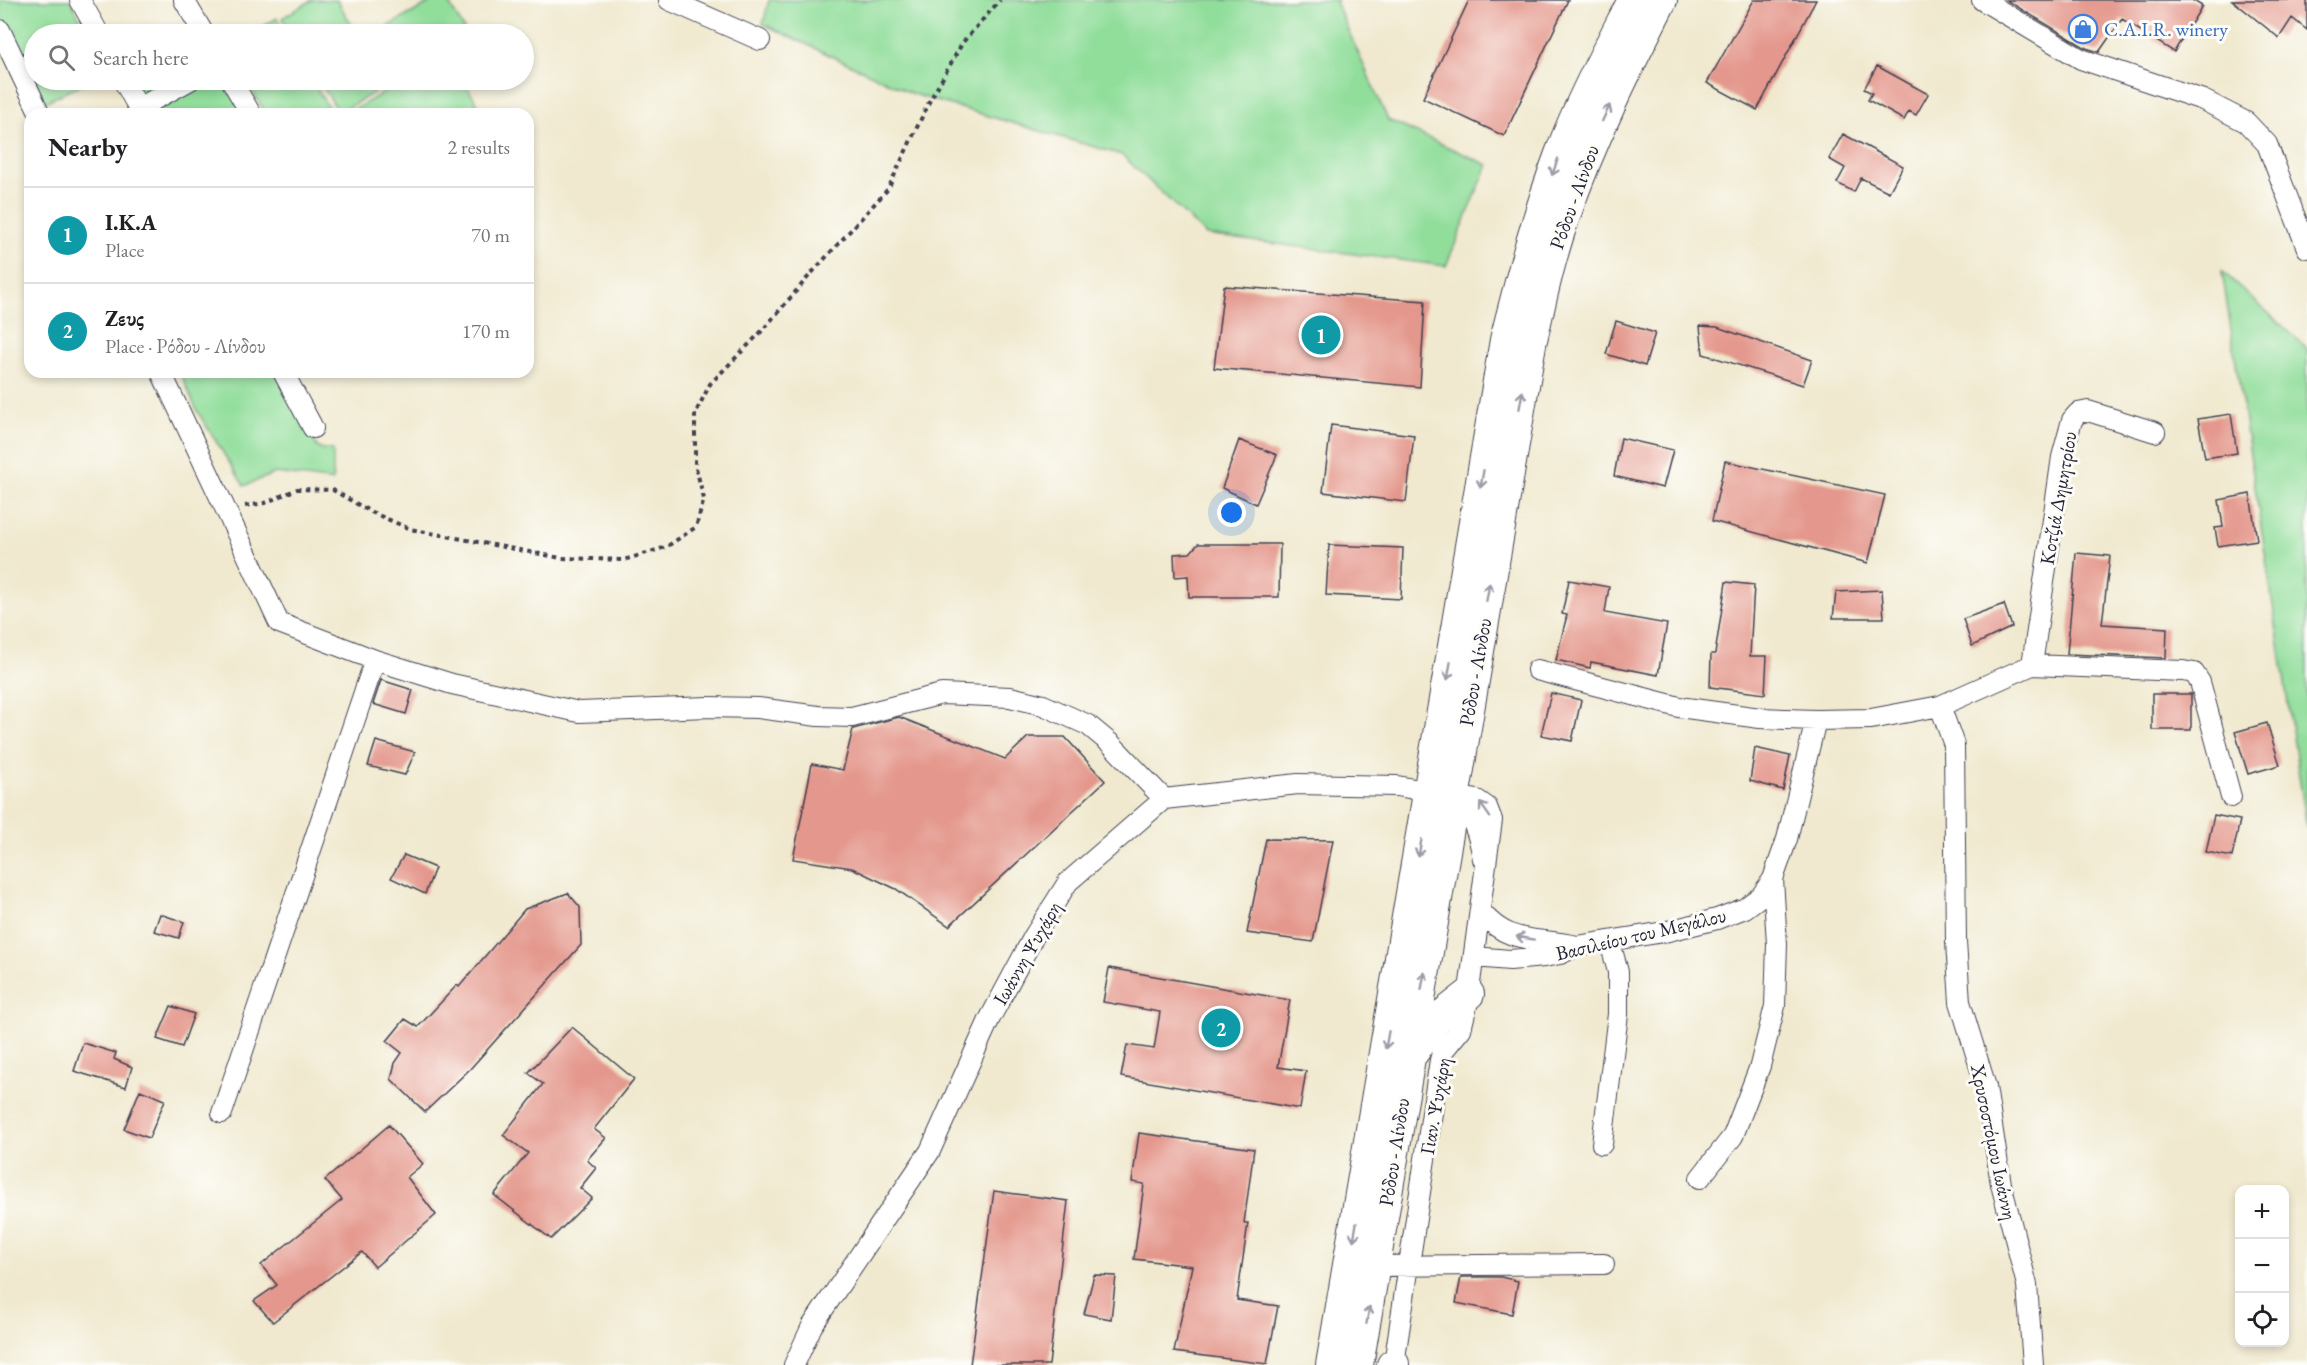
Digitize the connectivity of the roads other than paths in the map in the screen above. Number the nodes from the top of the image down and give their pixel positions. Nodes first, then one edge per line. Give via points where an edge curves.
1 (80, 0) edge
2 (184, 0) edge
3 (669, 0) edge
4 (1633, 0) edge
5 (1662, 0) edge
6 (1982, 0) edge
7 (93, 24) edge
8 (198, 24) edge
9 (0, 30) edge
10 (760, 40) dead end
11 (24, 80) edge
12 (29, 90) edge
13 (128, 90) edge
14 (174, 90) edge
15 (237, 90) edge
16 (37, 108) edge
17 (138, 108) edge
18 (145, 108) edge
19 (247, 108) edge
20 (2307, 248) edge
21 (164, 378) edge
22 (285, 378) edge
23 (313, 428) dead end
24 (2155, 432) dead end
25 (375, 660) junction
26 (2032, 665) junction
27 (1537, 670) dead end
28 (1940, 706) junction
29 (1816, 720) junction
30 (1442, 793) junction
31 (2230, 797) dead end
32 (1164, 800) junction
33 (1773, 879) junction
34 (1481, 912) junction
35 (1610, 942) junction
36 (1576, 946) junction
37 (1474, 957) junction
38 (1469, 994) junction
39 (1410, 1059) junction
40 (222, 1113) dead end
41 (1602, 1144) dead end
42 (1700, 1178) dead end
43 (1604, 1264) dead end
44 (1376, 1266) junction
45 (1409, 1267) junction
46 (794, 1365) edge
47 (1331, 1365) edge
48 (1358, 1365) edge
49 (1393, 1365) edge
50 (2033, 1365) edge

1 - 7 street
2 - 8 street
3 - 10 street
4 -> 30 main road, Ρόδου - Λίνδου via 1561,152 1523,266 1503,350
30 -> 5 main road, Ρόδου - Λίνδου via 1547,274 1594,140
6 - 20 street via 2081,59 2204,100 2246,122 2267,144
9 - 11 street
12 - 16 street
13 - 17 street
14 - 18 street
15 - 19 street
21 - 25 street via 279,623
22 - 23 street
24 - 26 street, Κοτζιά Δημητρίου via 2088,411 2072,420 2062,457
25 - 32 street via 452,684 579,712 708,706 852,717 942,694 1010,697 1043,705 1088,725
25 - 40 street
26 - 28 street
26 - 31 street via 2194,674 2200,682
27 - 29 street via 1678,707 1760,718
28 - 29 street via 1871,719
28 - 50 street, Χρυσοστόμου Ιωάννη via 1954,745 1960,1002 1986,1088 2001,1184 2027,1285
29 - 33 street, Βασιλείου του Μεγάλου
30 - 32 street via 1397,786 1298,784
30 - 34 street, Γιαν. Ψυχάρη via 1466,808 1476,826 1485,886
39 -> 30 main road, Ρόδου - Λίνδου
30 -> 47 main road, Ρόδου - Λίνδου
32 - 46 street, Ιωάννη Ψυχάρη via 1068,882 988,1020 930,1151 812,1326
33 - 35 street, Βασιλείου του Μεγάλου via 1761,896 1745,908 1718,919
33 - 42 street via 1775,1006 1760,1066 1733,1136
36 -> 34 street via 1512,936 1497,929
34 - 37 street, Γιαν. Ψυχάρη
35 - 36 street, Βασιλείου του Μεγάλου
35 - 41 street via 1618,972 1618,1014
36 - 37 street, Βασιλείου του Μεγάλου via 1560,954 1527,959
37 - 38 street, Γιαν. Ψυχάρη
38 - 39 main road via 1437,1019
38 - 45 street, Γιαν. Ψυχάρη via 1461,1029 1440,1060
39 - 44 main road, Ρόδου - Λίνδου
43 - 45 street
44 - 45 street
48 -> 44 main road, Ρόδου - Λίνδου
45 - 49 street, Γιαν. Ψυχάρη

